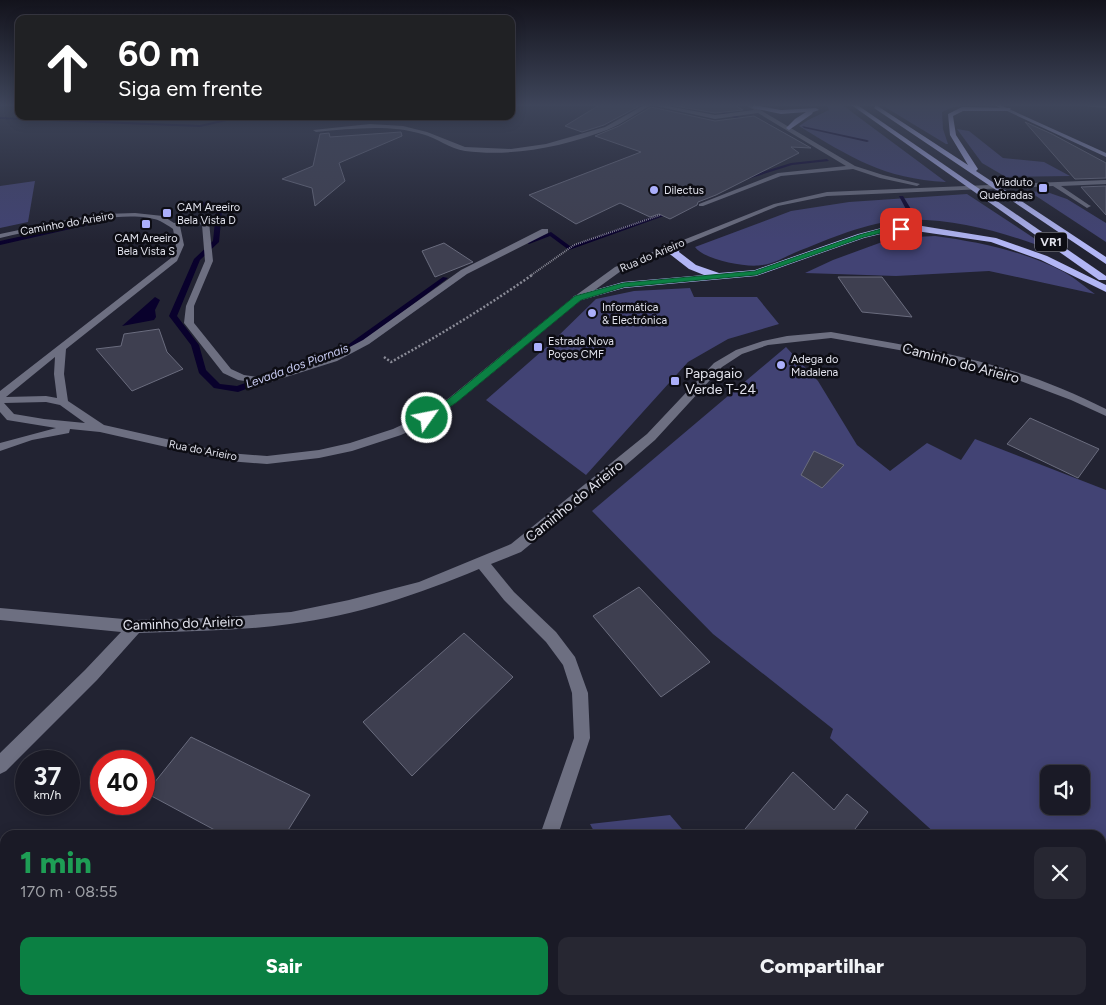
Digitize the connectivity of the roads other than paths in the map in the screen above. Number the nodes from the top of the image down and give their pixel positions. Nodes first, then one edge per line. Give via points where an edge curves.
1 (827, 151) edge
2 (921, 151) edge
3 (941, 151) edge
4 (961, 151) edge
5 (853, 167) junction
6 (979, 176) junction
7 (882, 177) junction
8 (1106, 182) edge
9 (1054, 184) junction
10 (857, 185) dead end
11 (946, 188) junction
12 (884, 190) junction
13 (894, 190) junction
14 (843, 193) junction
15 (701, 205) dead end
16 (1088, 206) dead end
17 (174, 225) junction
18 (545, 231) dead end
19 (0, 236) edge
20 (676, 244) junction
21 (1106, 261) edge
22 (729, 276) junction
23 (1106, 280) edge
24 (1106, 289) edge
25 (578, 298) junction
26 (61, 349) junction
27 (0, 398) edge
28 (63, 402) junction
29 (0, 405) edge
30 (1106, 413) edge
31 (100, 428) junction
32 (0, 447) edge
33 (482, 563) junction
34 (0, 614) edge
35 (135, 627) junction
36 (0, 765) edge
37 (551, 830) edge

1 - 5 street
2 - 23 highway, VR1
3 - 6 highway, VR1
4 - 6 highway
5 - 7 street
5 - 12 street via 860,176
5 - 15 street via 780,174
6 - 21 highway, VR1
7 - 11 street
7 - 13 street
8 - 9 street, Rua do Arieiro
9 - 11 street, Rua do Arieiro
9 - 16 street
10 - 14 street
11 - 13 street, Rua do Arieiro
12 - 13 street, Rua do Arieiro
12 - 14 street, Rua do Arieiro
14 - 20 street, Rua do Arieiro via 776,205
17 - 18 street via 198,221 206,224 209,261 190,306 190,323 227,371 242,378 264,381 334,360 366,342 464,272
17 - 19 street, Caminho do Arieiro via 150,216 108,215
17 - 26 street via 181,244 174,259
20 - 22 highway via 674,253 688,265
20 - 25 street, Rua do Arieiro via 618,269
22 - 24 highway via 756,273 877,232 916,228 993,240 1044,258
22 - 25 highway via 623,285
25 - 31 street, Rua do Arieiro via 427,418 352,447 267,460 228,457
26 - 27 street
26 - 28 street via 59,374
27 - 28 street, Rua do Arieiro
28 - 31 street, Rua do Arieiro
29 - 31 street, Rua do Arieiro via 11,417 19,419
30 - 33 street, Caminho do Arieiro via 1075,398 997,370 899,347 831,336 766,343 739,352 718,365 651,437 607,476 516,548
31 - 32 street via 48,432
33 - 35 street, Caminho do Arieiro via 421,587 291,618
33 - 37 street via 570,662 580,693 582,738
34 - 35 street, Caminho do Arieiro
35 - 36 street

